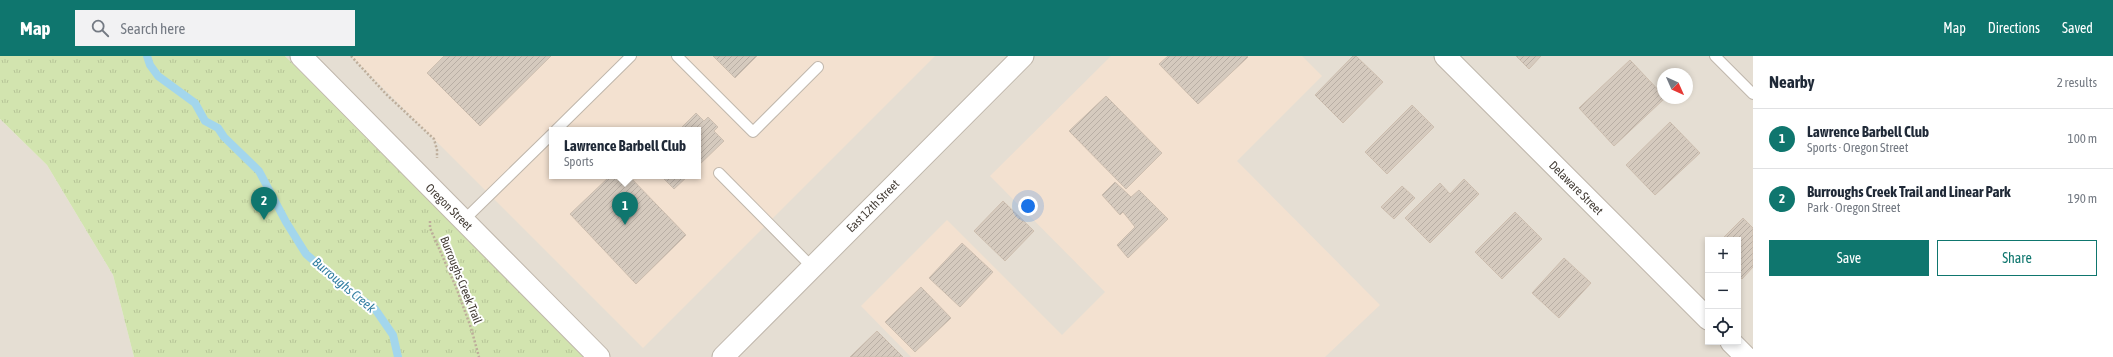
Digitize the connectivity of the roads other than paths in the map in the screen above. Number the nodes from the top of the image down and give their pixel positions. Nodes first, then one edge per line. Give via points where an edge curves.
1 (300, 56) edge
2 (631, 56) edge
3 (677, 56) edge
4 (1023, 56) edge
5 (1445, 56) edge
6 (1715, 56) edge
7 (818, 66) dead end
8 (1753, 94) edge
9 (559, 127) edge
10 (549, 137) edge
11 (719, 173) dead end
12 (463, 221) junction
13 (812, 267) junction
14 (1705, 316) edge
15 (1734, 345) edge
16 (599, 357) edge
17 (723, 357) edge
18 (1746, 357) edge

1 - 12 street, Oregon Street
2 - 9 lane
3 - 7 lane via 753,132
4 - 13 street, East 12th Street
5 - 14 street, Delaware Street
6 - 8 lane
10 - 12 lane
11 - 13 lane
12 - 16 street, Oregon Street
13 - 17 street, East 12th Street
15 - 18 street

